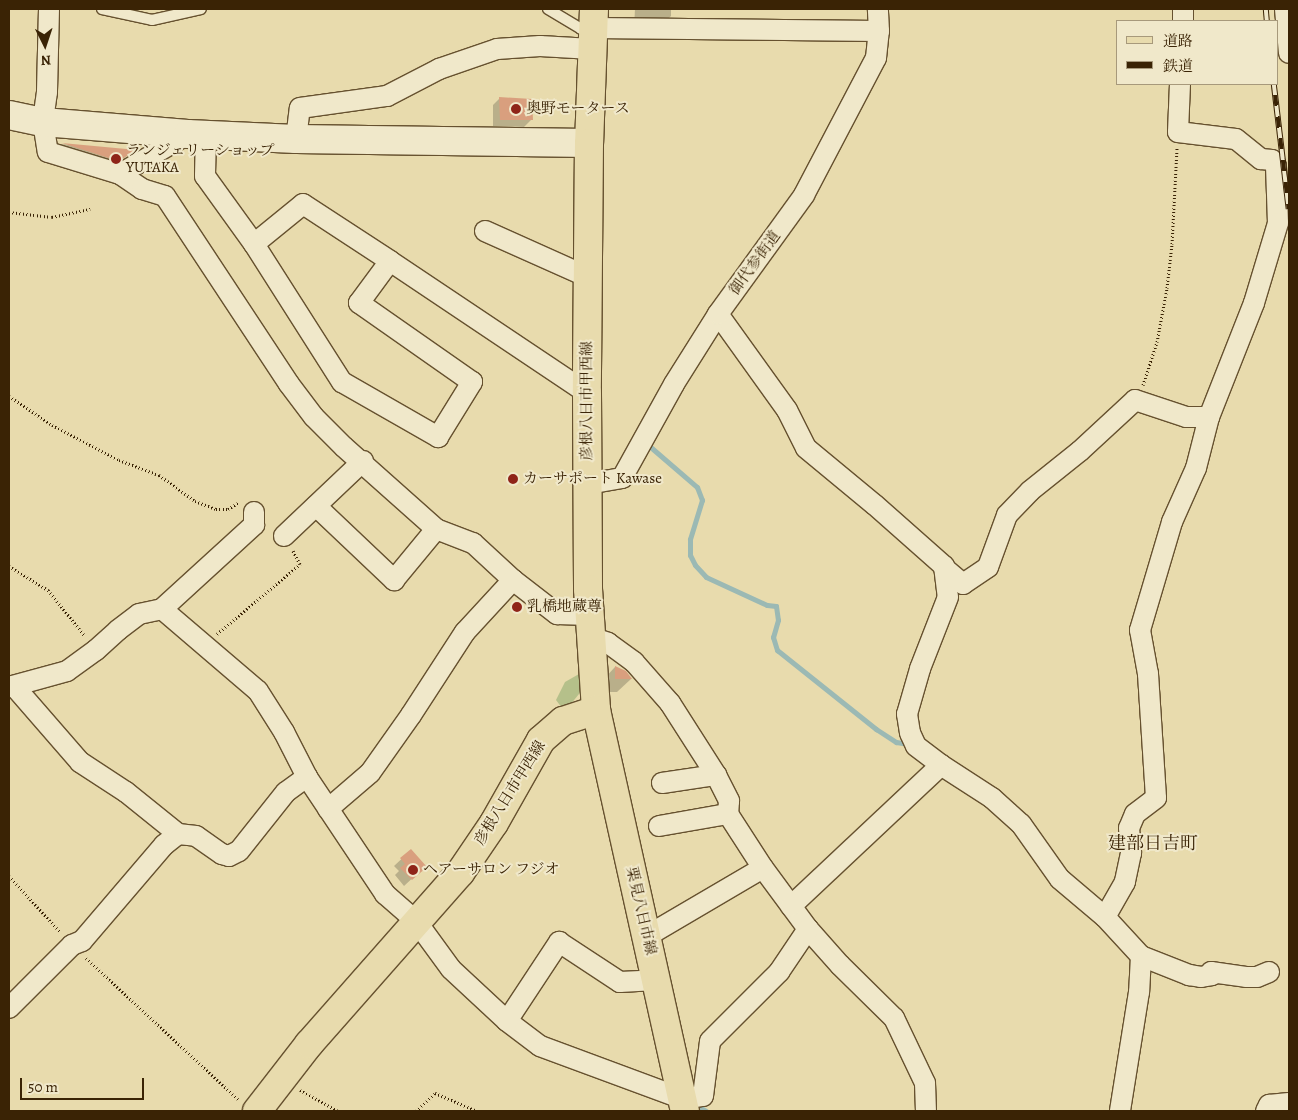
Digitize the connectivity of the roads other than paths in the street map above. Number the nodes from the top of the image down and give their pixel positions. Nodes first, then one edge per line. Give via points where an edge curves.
1 (49, 9) edge
2 (102, 9) edge
3 (201, 9) edge
4 (548, 9) edge
5 (878, 9) edge
6 (1285, 9) edge
7 (593, 29) edge
8 (879, 31) junction
9 (1289, 53) edge
10 (1180, 85) edge
11 (9, 115) edge
12 (43, 122) junction
13 (197, 134) junction
14 (296, 139) junction
15 (589, 143) junction
16 (120, 174) junction
17 (486, 231) dead end
18 (254, 244) junction
19 (390, 261) junction
20 (588, 277) junction
21 (718, 314) junction
22 (587, 393) junction
23 (1209, 417) junction
24 (362, 461) junction
25 (588, 484) junction
26 (316, 506) junction
27 (254, 512) road end
28 (436, 529) junction
29 (284, 536) road end
30 (944, 568) junction
31 (513, 580) junction
32 (162, 609) junction
33 (590, 626) junction
34 (11, 686) edge
35 (596, 710) junction
36 (941, 765) junction
37 (716, 776) junction
38 (307, 778) junction
39 (662, 783) dead end
40 (328, 809) junction
41 (728, 814) junction
42 (659, 826) dead end
43 (178, 834) junction
44 (763, 868) junction
45 (791, 906) junction
46 (1105, 917) junction
47 (416, 922) junction
48 (808, 929) junction
49 (647, 936) junction
50 (1141, 956) junction
51 (1268, 972) dead end
52 (656, 980) junction
53 (9, 1008) edge
54 (507, 1021) junction
55 (1289, 1103) edge
56 (684, 1105) edge
57 (250, 1108) edge
58 (926, 1111) edge
59 (1120, 1111) edge
60 (1266, 1111) edge

1 - 12 street
2 - 3 lane via 152,20
4 - 7 lane via 581,29
5 - 8 street, 御代参街道
6 - 9 street
7 - 8 street
7 - 14 street via 540,46 497,49 439,69 387,96 300,108
7 - 15 main road, 彦根八日市甲西線
8 - 21 street, 御代参街道 via 876,58 804,196
10 - 23 street via 1178,132 1236,139 1261,159 1272,160 1276,166 1278,223 1254,303
11 - 12 street
12 - 13 street
12 - 16 street via 48,152
13 - 14 street
13 - 16 street
13 - 18 street via 205,176
14 - 15 street
15 - 20 main road, 彦根八日市甲西線
16 - 24 street via 142,190 165,196 289,384 314,417
17 - 20 street
18 - 19 street via 303,204
18 - 19 street via 342,382 438,437 472,382 359,303
19 - 22 street
20 - 22 main road, 彦根八日市甲西線
21 - 25 street, 御代参街道 via 674,384 622,478
21 - 30 street via 787,410 806,448
22 - 25 main road, 彦根八日市甲西線
23 - 30 street via 1186,417 1135,400 1007,515 988,567 963,584
23 - 46 street via 1196,468 1172,522 1140,630 1148,674 1156,798 1135,814 1129,828 1131,854 1124,882
24 - 26 street
24 - 28 street
25 - 33 main road, 彦根八日市甲西線
26 - 28 street via 394,580
26 - 29 street
27 - 32 street via 254,524
28 - 31 street via 472,543
30 - 36 street via 948,597 920,669 907,714 916,746
31 - 33 street via 557,614
31 - 40 street via 465,632 370,773
32 - 34 street via 139,614 67,671
32 - 38 street via 258,691 284,732
33 - 35 main road, 彦根八日市甲西線
33 - 37 street via 634,662 670,703
34 - 43 street via 80,762 126,792
35 - 47 main road, 彦根八日市甲西線 via 563,721 541,740 494,822 460,873
35 - 49 main road, 栗見八日市線
36 - 45 street
36 - 46 street via 992,798 1020,824 1060,879
37 - 39 street
37 - 41 street via 728,801
38 - 40 street
38 - 43 street via 286,792 239,851 228,856 196,836
40 - 47 street via 385,894
41 - 42 street
41 - 44 street
43 - 53 street via 164,845 82,941 72,946
44 - 45 street
44 - 49 street
45 - 48 street
46 - 50 street
47 - 54 street via 451,969
47 - 57 main road, 彦根八日市甲西線 via 309,1044 282,1080
48 - 56 street via 779,972 710,1041 703,1096
48 - 58 street via 894,1018 926,1083
49 - 52 main road, 栗見八日市線
50 - 51 street via 1201,977 1212,975 1212,972 1246,977
50 - 59 street via 1139,992
52 - 54 street via 620,982 559,942
52 - 56 main road, 栗見八日市線
54 - 56 street via 540,1046
55 - 60 street via 1268,1106

